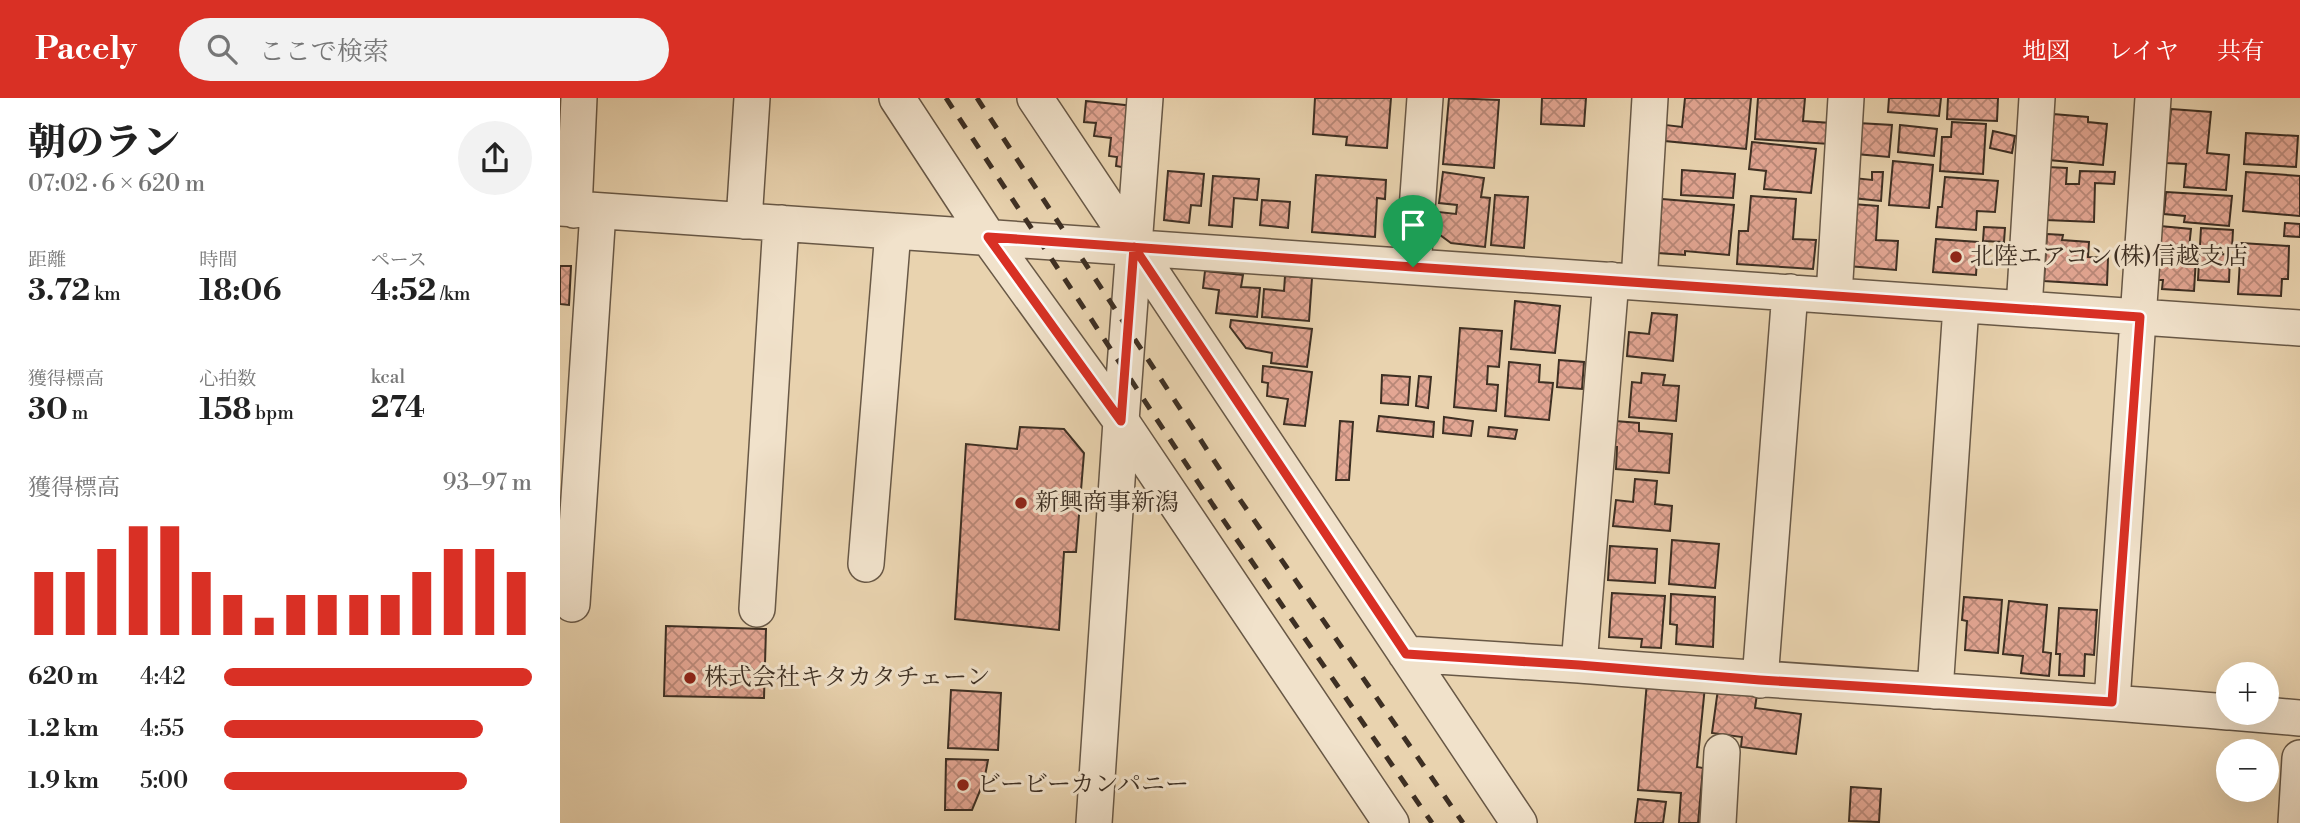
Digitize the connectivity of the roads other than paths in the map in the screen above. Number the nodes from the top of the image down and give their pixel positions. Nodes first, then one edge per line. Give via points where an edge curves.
1 (579, 98) edge
2 (752, 98) edge
3 (897, 98) edge
4 (1035, 98) edge
5 (1145, 98) edge
6 (1425, 98) edge
7 (1650, 98) edge
8 (1846, 98) edge
9 (2037, 98) edge
10 (2153, 98) edge
11 (577, 210) edge
12 (744, 221) junction
13 (781, 223) junction
14 (892, 231) junction
15 (988, 237) junction
16 (1134, 247) junction
17 (1413, 267) junction
18 (1625, 281) junction
19 (1790, 292) junction
20 (1834, 296) junction
21 (1961, 306) junction
22 (2024, 309) junction
23 (2140, 317) junction
24 (2300, 328) edge
25 (1121, 421) junction
26 (866, 564) dead end
27 (572, 604) dead end
28 (757, 609) dead end
29 (1406, 654) junction
30 (1579, 665) junction
31 (1760, 680) junction
32 (1935, 691) junction
33 (2112, 702) junction
34 (2216, 711) edge
35 (2279, 716) edge
36 (2300, 718) edge
37 (1722, 752) dead end
38 (2300, 758) edge
39 (1094, 823) edge
40 (1391, 823) edge
41 (1519, 823) edge
42 (1718, 823) edge
43 (2296, 823) edge

1 - 11 street
2 - 12 street
3 - 15 street
4 - 16 street
5 - 16 street
6 - 17 street
7 - 18 street
8 - 20 street
9 - 22 street
10 - 23 street
11 - 12 street
11 - 27 street
12 - 13 street
13 - 14 street
13 - 28 street
14 - 15 street
14 - 26 street
15 - 16 street
15 - 25 street
16 - 17 street
16 - 25 street
16 - 29 street
17 - 18 street
18 - 19 street
18 - 30 street
19 - 20 street
19 - 31 street
20 - 21 street
21 - 22 street
21 - 32 street
22 - 23 street
23 - 24 street
23 - 33 street
25 - 39 street
25 - 40 street
29 - 30 street
29 - 41 street
30 - 31 street
31 - 32 street
32 - 33 street
33 - 34 street
35 - 36 street
37 - 42 street
38 - 43 street

